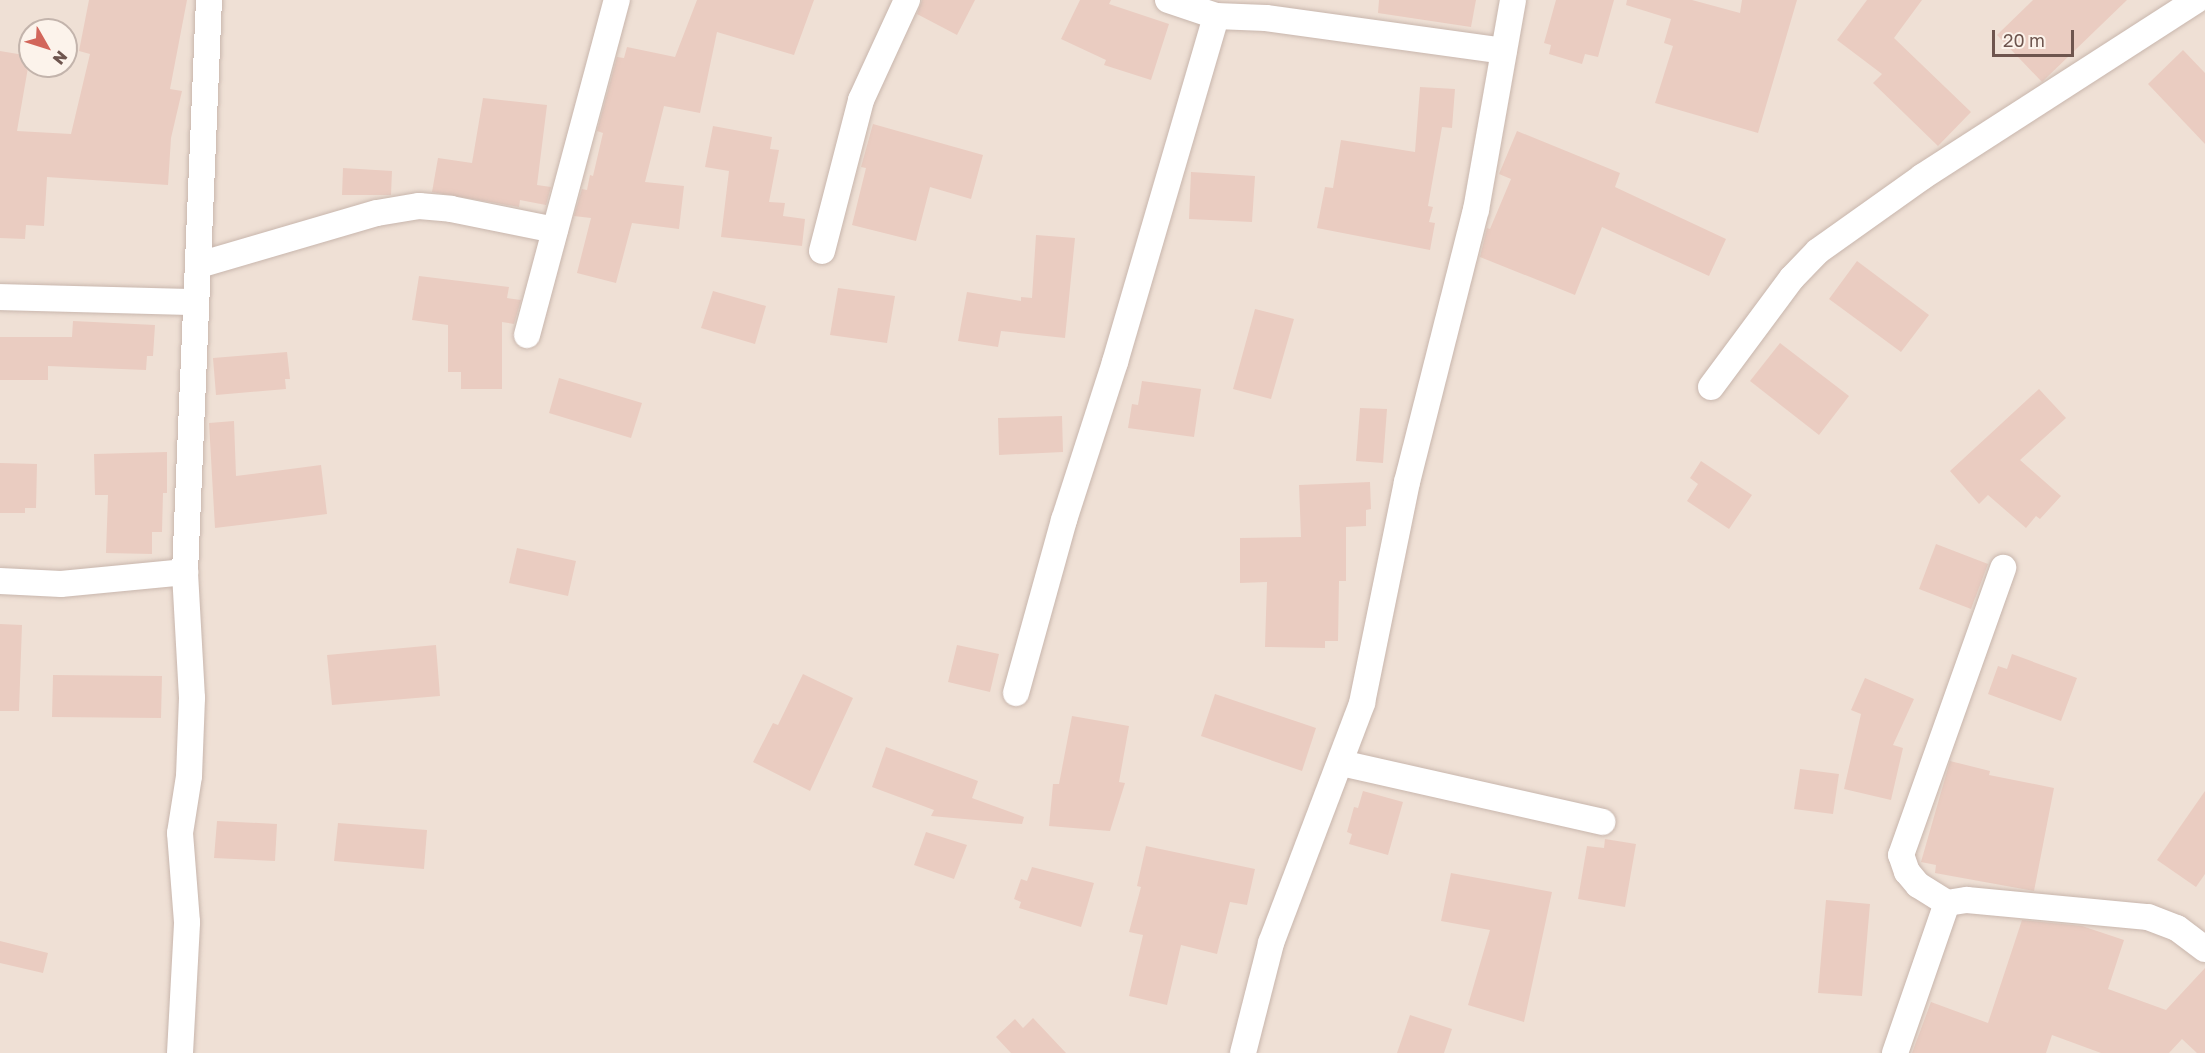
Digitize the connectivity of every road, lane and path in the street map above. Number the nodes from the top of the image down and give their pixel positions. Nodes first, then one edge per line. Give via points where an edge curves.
1 (209, 0) edge
2 (617, 0) edge
3 (907, 0) edge
4 (1167, 0) edge
5 (1513, 0) edge
6 (2197, 0) edge
7 (1216, 16) junction
8 (1504, 51) junction
9 (555, 230) junction
10 (822, 251) dead end
11 (199, 265) junction
12 (0, 297) edge
13 (196, 302) junction
14 (527, 335) dead end
15 (1711, 387) dead end
16 (2003, 568) dead end
17 (185, 572) junction
18 (0, 581) edge
19 (1016, 693) dead end
20 (1341, 763) junction
21 (1602, 822) dead end
22 (1947, 903) junction
23 (2205, 949) edge
24 (180, 1053) edge
25 (1243, 1053) edge
26 (1895, 1053) edge

1 - 11 street
2 - 9 street
3 - 10 street via 861,100
4 - 7 street
5 - 8 street
6 - 15 street via 1922,177 1818,250 1792,278
7 - 8 street via 1266,18
7 - 19 street
8 - 20 street via 1476,210 1407,482 1362,703
9 - 11 street via 418,206 377,213
9 - 14 street
11 - 13 street
12 - 13 street
13 - 17 street
16 - 22 street via 1901,855 1907,872 1918,885
17 - 18 street via 61,584
17 - 24 street via 192,698 189,776 180,833 187,922
20 - 21 street
20 - 25 street via 1271,943
22 - 23 street via 1967,900 2148,917 2176,928
22 - 26 street

